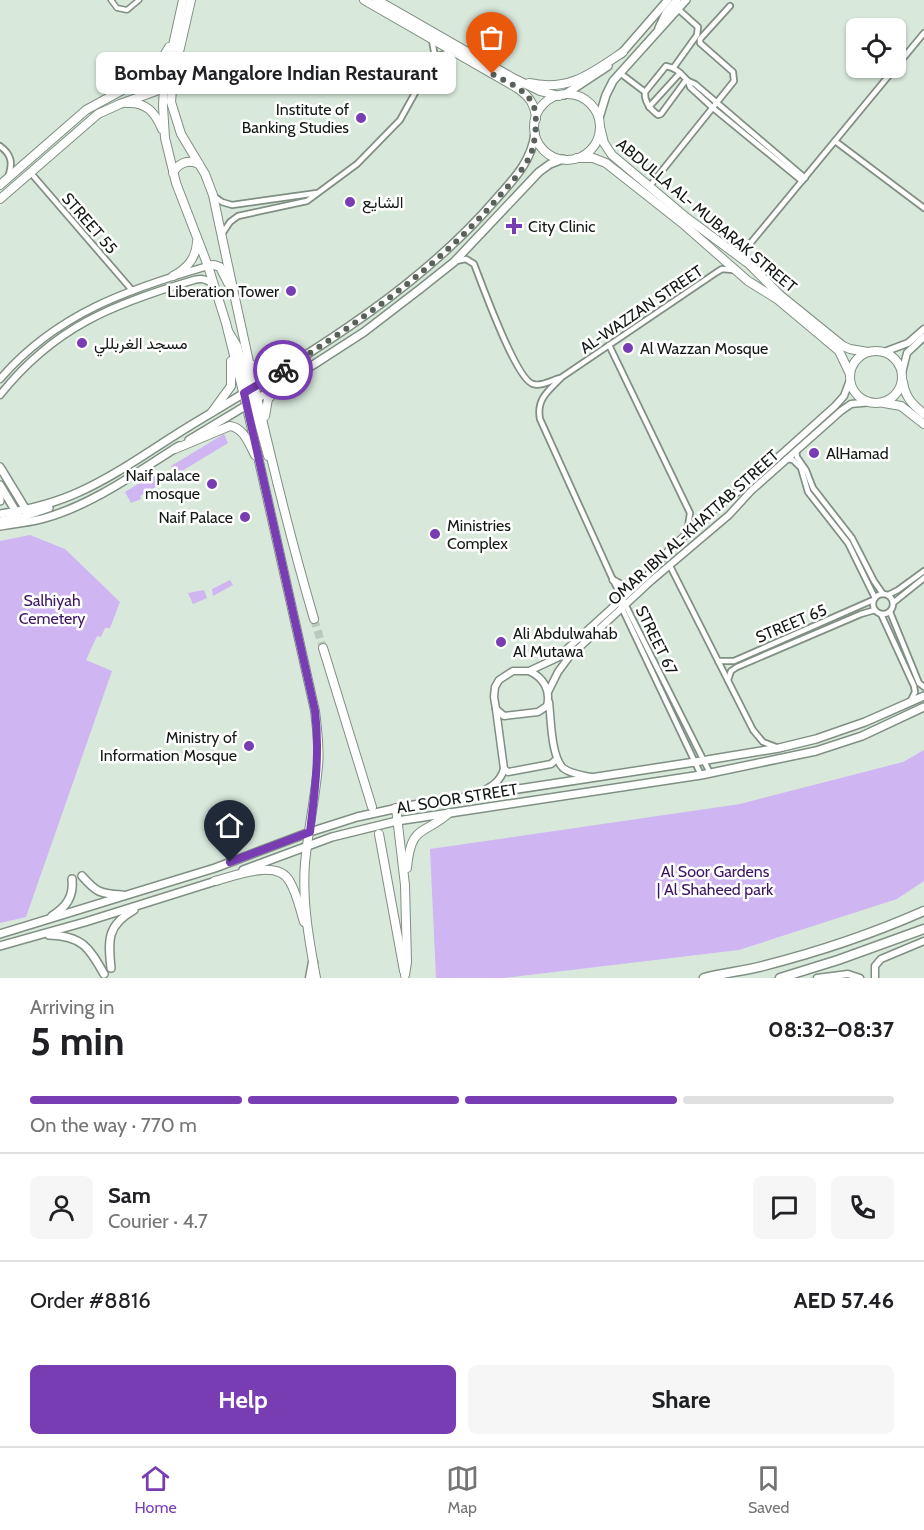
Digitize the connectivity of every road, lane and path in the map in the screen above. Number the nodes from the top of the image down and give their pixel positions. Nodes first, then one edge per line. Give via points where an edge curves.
1 (111, 0) edge
2 (139, 0) edge
3 (183, 0) edge
4 (191, 0) edge
5 (364, 0) edge
6 (377, 0) edge
7 (669, 0) edge
8 (677, 0) edge
9 (686, 0) edge
10 (730, 6) dead end
11 (678, 9) junction
12 (659, 31) junction
13 (924, 33) edge
14 (432, 40) junction
15 (173, 41) junction
16 (452, 51) junction
17 (623, 52) junction
18 (435, 57) junction
19 (674, 67) junction
20 (680, 72) junction
21 (620, 73) junction
22 (173, 78) junction
23 (513, 78) junction
24 (687, 81) junction
25 (137, 84) junction
26 (164, 86) junction
27 (645, 92) junction
28 (562, 95) junction
29 (141, 96) junction
30 (120, 104) junction
31 (715, 105) junction
32 (649, 107) junction
33 (536, 118) junction
34 (599, 123) junction
35 (535, 133) junction
36 (165, 138) junction
37 (835, 141) junction
38 (0, 146) edge
39 (577, 158) junction
40 (562, 159) junction
41 (200, 165) junction
42 (30, 172) junction
43 (174, 173) junction
44 (7, 178) junction
45 (803, 180) junction
46 (0, 185) edge
47 (649, 187) junction
48 (317, 193) junction
49 (213, 195) junction
50 (0, 199) edge
51 (243, 205) junction
52 (924, 208) edge
53 (244, 215) junction
54 (711, 235) junction
55 (222, 236) junction
56 (197, 237) junction
57 (704, 243) junction
58 (749, 246) junction
59 (732, 250) junction
60 (454, 262) junction
61 (749, 264) junction
62 (208, 266) junction
63 (735, 270) junction
64 (760, 274) junction
65 (173, 276) junction
66 (752, 284) junction
67 (214, 286) junction
68 (132, 289) junction
69 (100, 312) junction
70 (924, 329) edge
71 (227, 330) junction
72 (242, 333) junction
73 (924, 337) edge
74 (230, 344) junction
75 (609, 345) junction
76 (868, 352) junction
77 (884, 352) junction
78 (249, 363) junction
79 (292, 364) junction
80 (902, 375) junction
81 (562, 377) junction
82 (850, 377) junction
83 (0, 379) edge
84 (282, 384) junction
85 (250, 390) junction
86 (0, 395) edge
87 (252, 401) junction
88 (876, 402) junction
89 (212, 412) junction
90 (924, 414) edge
91 (540, 419) joint
92 (197, 422) junction
93 (924, 424) edge
94 (268, 441) junction
95 (175, 449) junction
96 (796, 451) junction
97 (788, 459) junction
98 (154, 462) junction
99 (261, 465) junction
100 (0, 467) edge
101 (276, 472) junction
102 (0, 486) edge
103 (0, 501) edge
104 (719, 506) junction
105 (690, 513) junction
106 (0, 514) edge
107 (28, 514) junction
108 (729, 515) junction
109 (706, 517) junction
110 (19, 518) junction
111 (0, 521) edge
112 (0, 526) edge
113 (687, 534) junction
114 (670, 549) junction
115 (680, 558) junction
116 (670, 566) junction
117 (924, 571) edge
118 (924, 578) edge
119 (613, 580) junction
120 (635, 587) junction
121 (886, 594) junction
122 (874, 599) junction
123 (893, 603) junction
124 (623, 604) junction
125 (875, 610) junction
126 (890, 612) junction
127 (881, 614) junction
128 (314, 619) tunnel mouth
129 (323, 648) tunnel mouth
130 (718, 661) junction
131 (549, 663) junction
132 (529, 671) junction
133 (558, 672) junction
134 (728, 680) junction
135 (924, 687) edge
136 (548, 696) junction
137 (924, 696) edge
138 (910, 703) junction
139 (924, 707) edge
140 (496, 709) junction
141 (779, 748) junction
142 (557, 759) junction
143 (704, 761) junction
144 (695, 762) junction
145 (504, 769) junction
146 (710, 773) junction
147 (701, 775) junction
148 (594, 778) junction
149 (473, 796) junction
150 (372, 807) dead end
151 (396, 808) junction
152 (449, 813) junction
153 (398, 821) junction
154 (310, 832) junction
155 (379, 834) dead end
156 (308, 845) junction
157 (82, 876) dead end
158 (72, 879) dead end
159 (215, 881) junction
160 (405, 885) junction
161 (128, 896) junction
162 (148, 903) junction
163 (924, 911) edge
164 (43, 921) junction
165 (924, 929) edge
166 (0, 934) edge
167 (41, 934) junction
168 (309, 936) junction
169 (924, 941) edge
170 (0, 946) edge
171 (313, 962) junction
172 (405, 976) edge
173 (707, 977) edge
174 (310, 978) edge
175 (316, 978) edge
176 (699, 978) edge
177 (780, 978) edge
178 (817, 978) edge
179 (860, 978) edge
180 (875, 978) edge

1 - 2 street via 117,8 127,10
3 - 15 main road
4 - 22 main road
5 - 14 main road
6 - 23 main road
7 - 17 main road
8 - 12 main road
9 - 11 main road
10 - 31 street via 700,39 734,75 733,84
11 - 12 main road
11 - 19 street via 698,27 697,35
12 - 21 main road
13 - 37 street
14 - 16 main road
14 - 18 street
15 - 25 main road via 156,68
15 - 26 main road
16 - 18 street
16 - 33 main road via 524,93 533,104
17 - 23 main road via 565,84 546,86
17 - 28 main road via 594,77
18 - 48 street via 398,123 357,164
19 - 20 street
19 - 27 street via 666,66
20 - 24 street
20 - 32 street
21 - 27 street
21 - 34 main road via 606,95
22 - 26 main road
22 - 41 main road via 171,102 177,124
23 - 28 main road via 540,91
24 - 31 street
24 - 32 street via 661,114
25 - 29 main road via 145,88
25 - 44 main road via 86,110
26 - 29 main road
26 - 36 main road
27 - 32 street
28 - 33 main road via 546,103
28 - 34 main road via 586,101
29 - 30 main road
30 - 36 main road via 140,104 151,109
30 - 42 main road via 93,118
31 - 45 street
31 - 47 street
33 - 35 main road
34 - 39 main road via 592,148
34 - 47 main road, ABDULLA AL- MUBARAK STREET via 609,152
35 - 40 main road via 543,149
35 - 79 main road via 534,147 523,167 449,248 399,290
36 - 43 main road
37 - 45 street
37 - 52 street
38 - 44 street via 11,159
39 - 40 main road
39 - 57 main road, ABDULLA AL- MUBARAK STREET via 606,163
40 - 60 main road via 539,172
41 - 43 main road via 184,162
41 - 49 main road
42 - 50 main road
42 - 68 street, STREET 55
43 - 56 main road
44 - 46 main road
45 - 58 street
47 - 54 main road, ABDULLA AL- MUBARAK STREET
48 - 51 street
48 - 53 street via 304,202
49 - 51 street via 227,204
49 - 55 main road
51 - 53 street via 240,210
53 - 55 street via 234,219
54 - 57 main road via 705,237
54 - 59 main road, ABDULLA AL- MUBARAK STREET
55 - 72 main road
56 - 62 main road
56 - 65 main road via 191,261
57 - 63 main road, ABDULLA AL- MUBARAK STREET
58 - 59 street
58 - 61 street
59 - 61 main road, ABDULLA AL- MUBARAK STREET
60 - 81 street, AL-WAZZAN STREET via 466,259 474,264 524,378 538,385
60 - 84 main road via 364,332
61 - 64 main road, ABDULLA AL- MUBARAK STREET
62 - 65 street
62 - 67 main road
62 - 72 main road via 222,269
63 - 66 main road, ABDULLA AL- MUBARAK STREET
63 - 75 street, AL-WAZZAN STREET via 722,269
64 - 66 main road via 758,282
64 - 76 main road, ABDULLA AL- MUBARAK STREET via 843,346
65 - 68 street
66 - 82 main road, ABDULLA AL- MUBARAK STREET via 777,299 839,351
67 - 69 street via 202,278
67 - 71 main road
68 - 69 street via 130,297
68 - 83 street via 66,322
69 - 86 street via 38,354
70 - 77 street via 908,343
71 - 74 main road
71 - 85 main road via 237,346
72 - 78 main road
73 - 80 street via 908,353
74 - 85 main road
74 - 89 main road via 232,384
75 - 81 street, AL-WAZZAN STREET
75 - 105 street
76 - 77 main road
76 - 82 main road via 856,360
77 - 80 main road via 896,360
78 - 79 main road via 261,370
78 - 85 main road
79 - 85 main road
80 - 88 main road via 895,394
80 - 90 main road via 904,392
81 - 91 street, AL-WAZZAN STREET via 544,395 538,410
82 - 88 main road via 857,395
82 - 104 street, OMAR IBN AL-KHATTAB STREET via 844,396 835,406
84 - 87 main road
84 - 94 main road via 266,406
85 - 87 main road
85 - 87 main road
85 - 89 main road
87 - 94 main road
87 - 95 main road
87 - 99 main road
87 - 101 main road
88 - 93 main road via 901,406
88 - 96 street, OMAR IBN AL-KHATTAB STREET via 851,404
89 - 92 main road
91 - 119 street, STREET 67
92 - 98 main road via 197,431
92 - 107 main road via 73,499
94 - 101 main road
95 - 98 main road
95 - 99 main road via 234,426 242,432
96 - 97 street, OMAR IBN AL-KHATTAB STREET
96 - 121 street via 813,488 852,538 874,581
97 - 108 street, OMAR IBN AL-KHATTAB STREET
97 - 122 street via 801,468 808,492 845,539
98 - 107 main road via 83,503 45,518
99 - 154 main road via 315,711 318,765
100 - 107 main road
101 - 128 main road
102 - 103 main road
102 - 110 main road
104 - 108 street via 728,507
104 - 109 street, OMAR IBN AL-KHATTAB STREET
105 - 109 street via 699,519
105 - 113 street
106 - 110 main road
107 - 110 main road
107 - 110 main road
108 - 115 street, OMAR IBN AL-KHATTAB STREET
109 - 113 street, OMAR IBN AL-KHATTAB STREET
110 - 111 main road
110 - 112 main road
113 - 114 street, OMAR IBN AL-KHATTAB STREET
114 - 115 street via 671,557
114 - 120 street, OMAR IBN AL-KHATTAB STREET
115 - 116 street, OMAR IBN AL-KHATTAB STREET
116 - 124 street, OMAR IBN AL-KHATTAB STREET
116 - 130 street
117 - 121 street
118 - 123 street
119 - 120 street
119 - 124 street, STREET 67
120 - 124 street, OMAR IBN AL-KHATTAB STREET
121 - 122 street
121 - 123 street
122 - 125 street
122 - 130 street, STREET 65 via 734,661
123 - 126 street
124 - 131 street, OMAR IBN AL-KHATTAB STREET
124 - 133 street, OMAR IBN AL-KHATTAB STREET
124 - 143 street, STREET 67
124 - 144 street, STREET 67
125 - 127 street
125 - 134 street, STREET 65 via 737,667
126 - 127 street
126 - 135 street
127 - 138 street via 914,686
129 - 150 main road
130 - 134 street
131 - 132 street, OMAR IBN AL-KHATTAB STREET
131 - 133 street
132 - 136 street via 541,679
132 - 140 street via 513,671 500,680 495,687
133 - 136 street, OMAR IBN AL-KHATTAB STREET
134 - 141 street via 757,736 769,746
136 - 140 street via 547,706 538,712 508,717
136 - 142 street
137 - 138 main road, AL SOOR STREET
138 - 141 main road, AL SOOR STREET via 836,732
139 - 146 main road, AL SOOR STREET via 862,736 816,751
140 - 145 street
141 - 143 main road, AL SOOR STREET
142 - 145 street via 551,765 508,772
142 - 148 street via 565,769
143 - 144 main road, AL SOOR STREET
143 - 146 street, STREET 67
144 - 147 street, STREET 67
144 - 148 main road, AL SOOR STREET
145 - 149 street via 495,784
146 - 147 main road, AL SOOR STREET
147 - 152 main road, AL SOOR STREET
148 - 149 main road, AL SOOR STREET
149 - 151 main road, AL SOOR STREET
151 - 153 main road
151 - 154 main road, AL SOOR STREET
152 - 153 main road, AL SOOR STREET
152 - 160 main road via 414,839
153 - 156 main road, AL SOOR STREET
153 - 160 main road
154 - 156 main road
154 - 161 main road, AL SOOR STREET
155 - 172 main road
156 - 159 main road, AL SOOR STREET
156 - 168 main road via 305,894
157 - 161 main road via 100,893
158 - 164 main road via 67,904
159 - 162 main road, AL SOOR STREET
159 - 168 main road via 268,869 281,872 292,885
160 - 172 main road
161 - 164 main road, AL SOOR STREET
162 - 167 main road, AL SOOR STREET
162 - 167 main road via 120,919 114,927 108,971 81,942
163 - 173 highway via 828,948
164 - 166 main road, AL SOOR STREET
165 - 177 highway
167 - 170 main road, AL SOOR STREET
168 - 171 main road
169 - 180 street via 879,960
171 - 174 highway
171 - 175 main road
173 - 176 highway
178 - 179 street via 844,974

